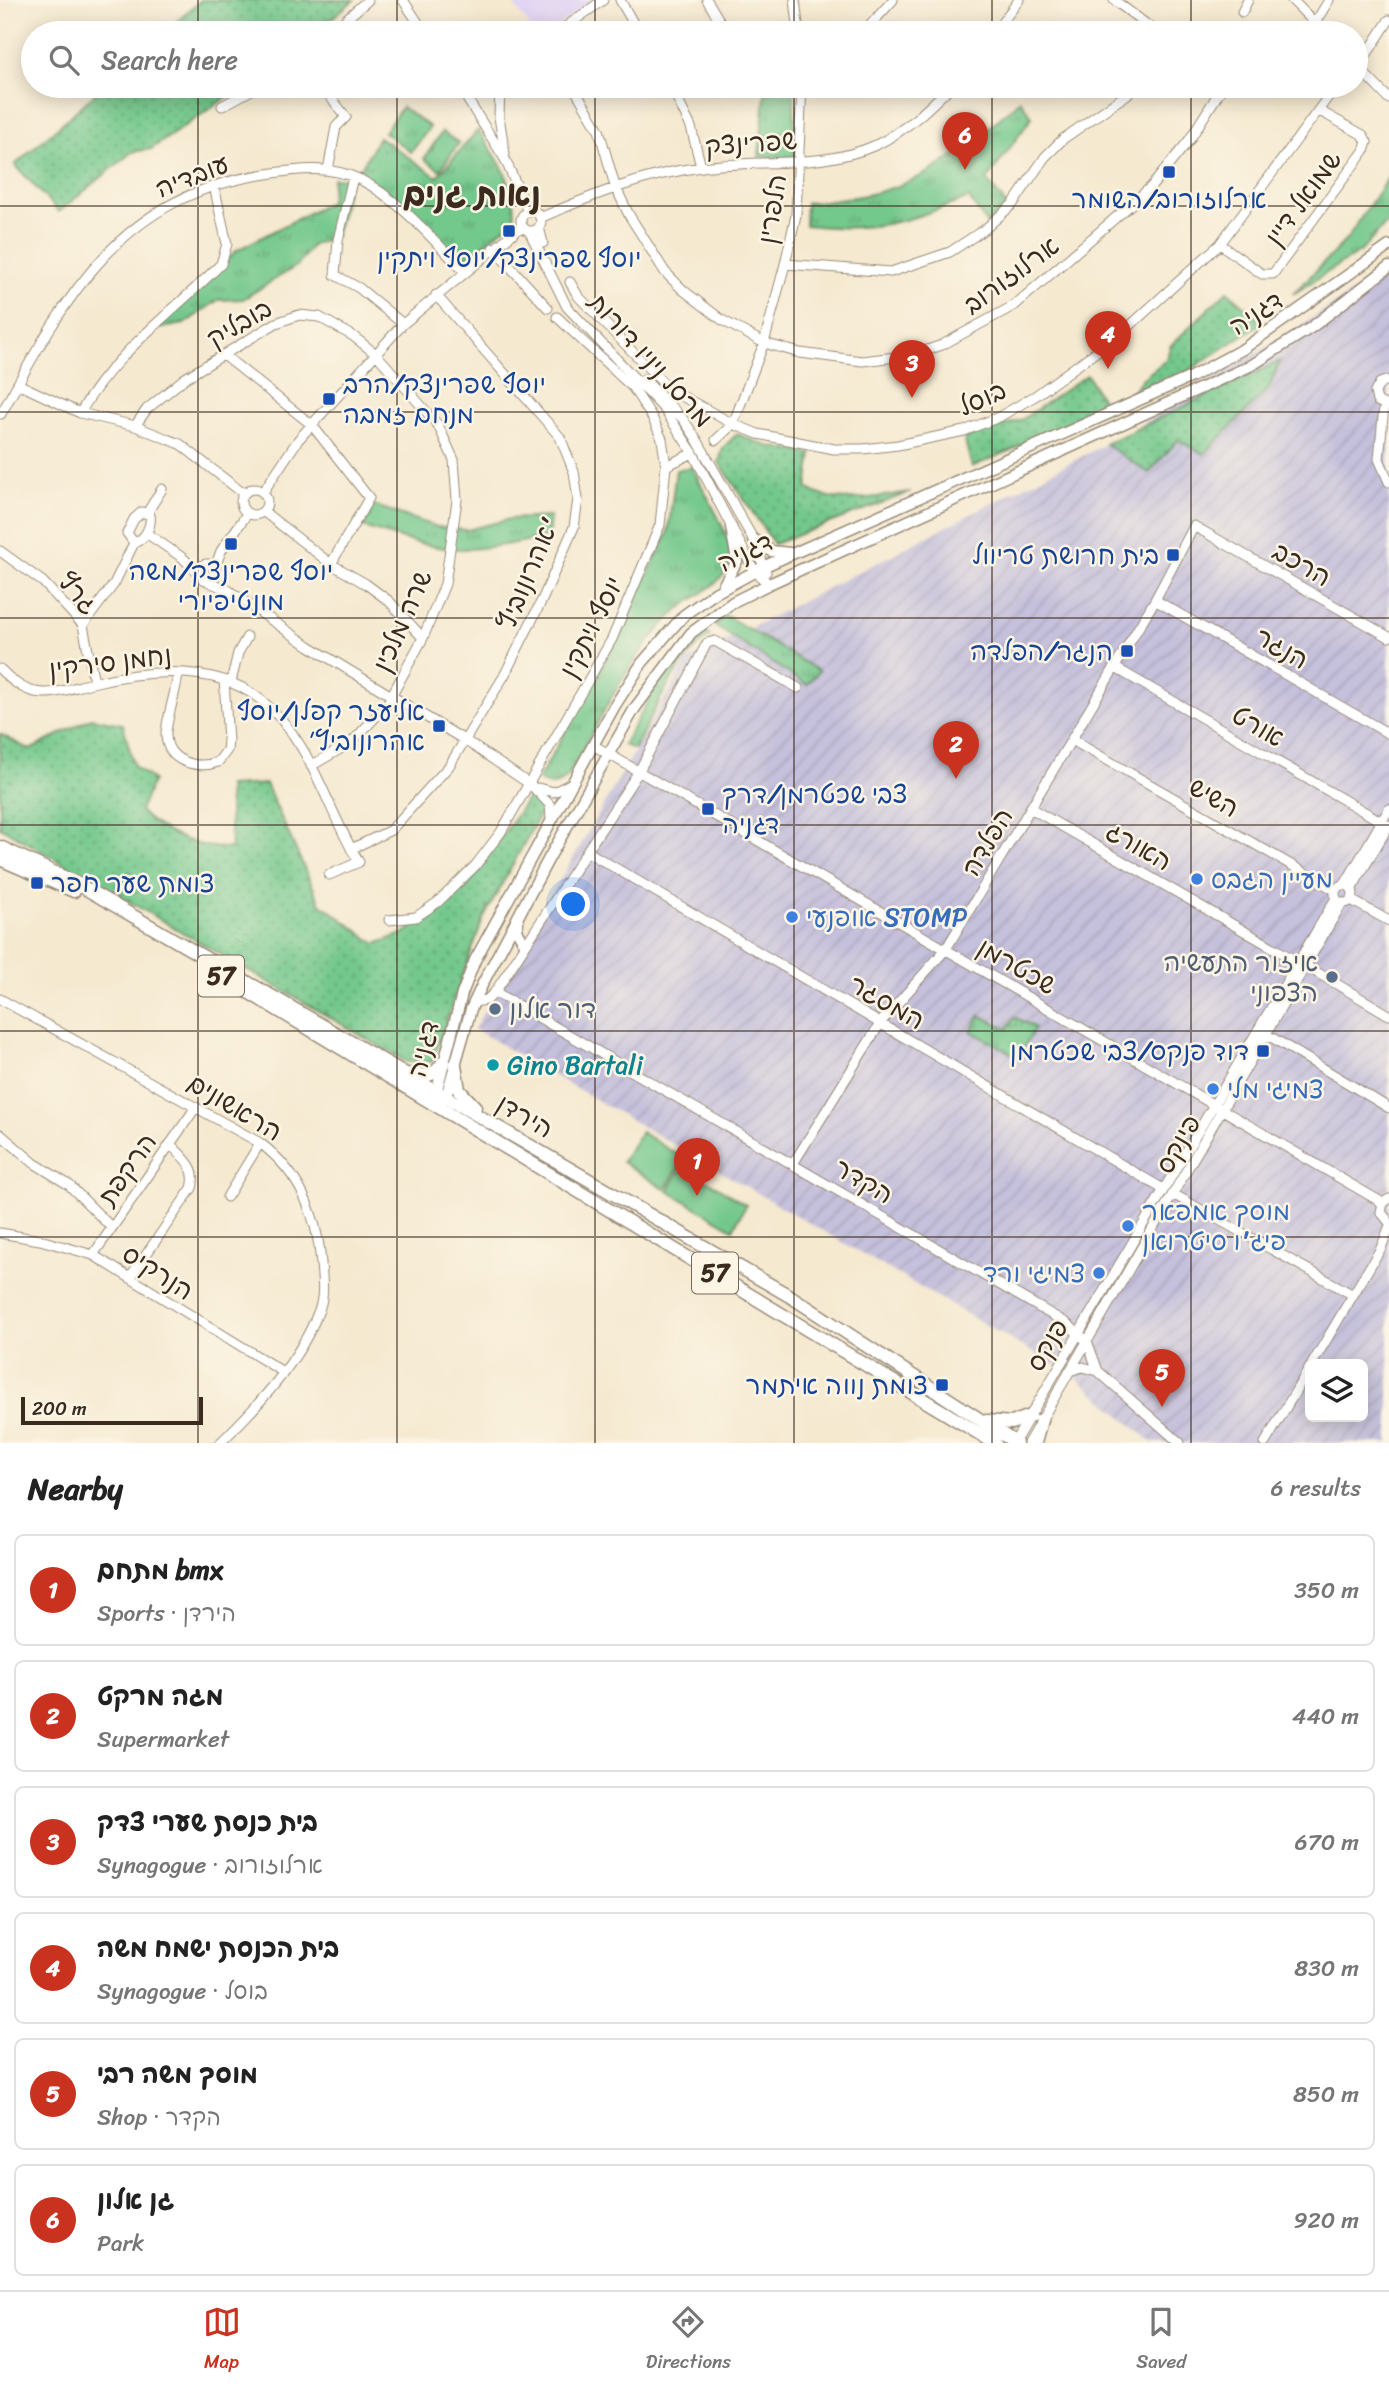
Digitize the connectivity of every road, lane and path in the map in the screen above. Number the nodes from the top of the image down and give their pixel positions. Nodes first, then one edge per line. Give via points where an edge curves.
1 (368, 0) edge
2 (403, 0) edge
3 (603, 0) edge
4 (620, 0) edge
5 (707, 0) edge
6 (795, 0) edge
7 (893, 0) edge
8 (1006, 0) edge
9 (1114, 0) edge
10 (1248, 0) edge
11 (1292, 0) edge
12 (1329, 0) edge
13 (1017, 3) edge
14 (1242, 12) dead end
15 (1389, 20) edge
16 (344, 21) edge
17 (417, 21) edge
18 (574, 21) edge
19 (632, 21) edge
20 (720, 21) edge
21 (798, 21) edge
22 (874, 21) edge
23 (1003, 21) edge
24 (1142, 21) edge
25 (1313, 21) edge
26 (1316, 21) edge
27 (1379, 37) junction
28 (1389, 43) edge
29 (1368, 52) edge
30 (1368, 79) edge
31 (237, 98) edge
32 (331, 98) edge
33 (500, 98) edge
34 (580, 98) edge
35 (677, 98) edge
36 (802, 98) edge
37 (938, 98) edge
38 (1122, 98) edge
39 (1216, 98) edge
40 (1326, 98) edge
41 (468, 99) edge
42 (1389, 100) edge
43 (222, 106) dead end
44 (1318, 110) junction
45 (505, 159) junction
46 (800, 161) junction
47 (701, 167) junction
48 (328, 170) junction
49 (353, 177) junction
50 (214, 186) junction
51 (615, 186) junction
52 (528, 212) junction
53 (540, 222) junction
54 (525, 228) junction
55 (1220, 244) junction
56 (1389, 246) edge
57 (494, 248) junction
58 (785, 264) junction
59 (1389, 267) edge
60 (464, 271) junction
61 (569, 282) dead end
62 (436, 295) junction
63 (548, 308) dead end
64 (557, 317) dead end
65 (403, 324) junction
66 (764, 343) junction
67 (225, 355) junction
68 (377, 355) junction
69 (1389, 380) edge
70 (18, 383) junction
71 (1387, 406) edge
72 (80, 413) junction
73 (1, 414) edge
74 (733, 424) junction
75 (312, 425) junction
76 (135, 426) junction
77 (696, 438) junction
78 (716, 440) junction
79 (693, 453) junction
80 (711, 463) junction
81 (666, 466) junction
82 (1389, 482) edge
83 (162, 489) dead end
84 (263, 492) junction
85 (244, 494) junction
86 (264, 512) junction
87 (148, 513) junction
88 (247, 514) junction
89 (1194, 526) joint
90 (731, 527) junction
91 (146, 533) junction
92 (753, 539) junction
93 (134, 543) junction
94 (0, 551) edge
95 (796, 553) junction
96 (331, 564) junction
97 (760, 569) junction
98 (207, 571) junction
99 (769, 584) junction
100 (720, 590) junction
101 (1155, 600) junction
102 (83, 625) junction
103 (247, 637) dead end
104 (1389, 637) edge
105 (423, 638) junction
106 (1114, 667) junction
107 (0, 669) edge
108 (178, 674) junction
109 (228, 681) junction
110 (94, 682) junction
111 (798, 688) dead end
112 (391, 695) junction
113 (1389, 734) edge
114 (1072, 740) junction
115 (466, 741) junction
116 (593, 745) junction
117 (608, 754) junction
118 (311, 766) junction
119 (639, 771) junction
120 (572, 783) junction
121 (531, 785) junction
122 (1032, 809) junction
123 (1389, 809) edge
124 (550, 821) junction
125 (1387, 825) edge
126 (0, 847) edge
127 (351, 849) junction
128 (588, 852) junction
129 (0, 859) edge
130 (329, 875) dead end
131 (1349, 886) junction
132 (1341, 898) junction
133 (521, 909) junction
134 (389, 920) dead end
135 (1389, 922) edge
136 (525, 944) junction
137 (946, 949) junction
138 (1302, 964) junction
139 (495, 992) junction
140 (0, 999) edge
141 (474, 1002) junction
142 (1389, 1015) edge
143 (881, 1022) junction
144 (1266, 1034) junction
145 (449, 1064) junction
146 (397, 1071) junction
147 (440, 1094) junction
148 (1218, 1106) junction
149 (196, 1107) junction
150 (434, 1107) junction
151 (1389, 1108) edge
152 (509, 1132) junction
153 (0, 1134) edge
154 (260, 1143) junction
155 (170, 1144) junction
156 (793, 1164) junction
157 (1163, 1189) junction
158 (1173, 1194) junction
159 (227, 1197) dead end
160 (1386, 1201) edge
161 (1389, 1222) edge
162 (111, 1227) junction
163 (1389, 1228) edge
164 (0, 1233) edge
165 (93, 1255) junction
166 (130, 1278) junction
167 (1353, 1294) junction
168 (1079, 1333) junction
169 (1087, 1341) junction
170 (1315, 1359) edge
171 (1069, 1371) junction
172 (1098, 1371) junction
173 (283, 1372) junction
174 (1305, 1376) edge
175 (1035, 1418) junction
176 (979, 1419) junction
177 (220, 1443) edge
178 (995, 1443) edge
179 (1018, 1443) edge
180 (1035, 1443) edge
181 (1180, 1443) edge
182 (1265, 1443) edge

1 - 16 street
2 - 17 street
3 - 18 street
4 - 19 street
5 - 20 street
6 - 21 street
7 - 22 street
8 - 13 street
9 - 24 street
10 - 14 street
11 - 25 street
12 - 26 street
13 - 23 street
15 - 27 street
27 - 28 street
27 - 29 street
30 - 42 street
31 - 43 street
32 - 48 street via 346,117 336,127
33 - 45 street
34 - 51 street, ארלוזורוב via 599,130
35 - 47 street via 691,127
36 - 46 street, הלפרין
37 - 46 street, שפרינצק via 876,145
38 - 58 street via 1054,146 1013,204 950,252 891,272
39 - 66 street, ארלוזורוב via 1151,187 1024,298 978,326 942,345 884,360 836,359
40 - 44 street, בוסל
41 - 45 street
44 - 55 street, בוסל
44 - 55 street, שמואל דיין via 1363,135 1367,142 1364,151 1273,274 1262,274
45 - 52 street
46 - 47 street, שפרינצק
46 - 58 street, הלפרין via 796,215
47 - 51 street, שפרינצק
48 - 49 street, עובדיה
48 - 50 street, עובדיה via 254,176
49 - 60 street, עובדיה via 395,204
49 - 65 street via 335,275
50 - 70 street, עובדיה via 165,206 112,245 62,306
50 - 72 street via 227,244 220,264 122,356
51 - 53 street, שפרינצק
51 - 66 street, ארלוזורוב via 665,272 703,306
52 - 53 street via 535,212
52 - 54 street via 521,219
53 - 54 street, שפרינצק
53 - 77 street, מרסל ניניו דורות via 548,258 571,303
54 - 57 street
54 - 79 street, מרסל ניניו דורות via 533,234 567,307 664,409
55 - 74 street, בוסל via 1122,333 1035,396 964,431 898,445 844,449 790,442
56 - 95 main road, דגניה via 1244,349 1191,377
57 - 60 street
57 - 63 street
58 - 66 street, הלפרין
59 - 99 main road, דגניה via 1312,327 1252,365
60 - 62 street
61 - 74 street, בוסל via 669,389
62 - 65 street
62 - 115 street, אהרונוביץ' via 560,436 574,472 578,499 574,527 544,598
64 - 81 street, יוסף ויתקין via 633,388 662,439
65 - 68 street
66 - 74 street, הלפרין
67 - 68 street, בובליק via 276,323 299,315 330,322
67 - 75 street
67 - 76 street, בובליק via 185,378 147,409
68 - 75 street
68 - 105 street, שרה מלכין via 438,425 454,460 457,500 449,566
69 - 71 street via 1375,390 1376,399
70 - 72 street
70 - 73 street, עובדיה
71 - 82 street via 1380,459
72 - 76 street
74 - 78 street
75 - 84 street
75 - 96 street via 369,498
76 - 85 street via 180,444
77 - 78 street
77 - 80 street, מרסל ניניו דורות
78 - 80 street
79 - 81 street
79 - 90 street, מרסל ניניו דורות
80 - 92 street, מרסל ניניו דורות
81 - 121 street, יוסף ויתקין via 660,525 652,551 612,639
83 - 87 street
84 - 85 street via 251,489
84 - 86 street via 268,503
85 - 88 street via 242,507
86 - 88 street
86 - 96 street
87 - 91 street via 151,520
87 - 93 street via 137,515 129,527 128,538
88 - 98 street
89 - 101 street, הפלדה
89 - 104 street, הרכב
90 - 97 street, מרסל ניניו דורות
90 - 100 main road via 737,561
91 - 93 street
91 - 98 street
92 - 95 main road via 771,551
92 - 97 street, מרסל ניניו דורות
93 - 102 street via 114,583
94 - 102 street, גרץ via 43,582
95 - 97 main road, דגניה
96 - 105 street via 388,601
97 - 99 street, מרסל ניניו דורות
97 - 100 main road, דגניה
98 - 112 street via 309,646
99 - 117 main road, דגניה via 733,602 691,633 657,674
100 - 116 main road, דגניה via 662,636
101 - 106 street, הפלדה
101 - 113 street, הנגר
102 - 110 street, גרץ
103 - 109 street
105 - 112 street, שרה מלכין
106 - 114 street, הפלדה
106 - 125 street, אורט
107 - 110 street, נחמן סירקין via 22,687 46,694
108 - 109 street, נחמן סירקין
108 - 109 street via 167,742 182,761 193,765 218,762 227,750
108 - 110 street, נחמן סירקין
109 - 118 street, נחמן סירקין via 262,700 276,714
111 - 119 street via 715,641 707,643
112 - 115 street
112 - 118 street, שרה מלכין via 370,726 352,742
114 - 122 street, הפלדה
114 - 132 street, השיש
115 - 121 street
115 - 127 street, אהרונוביץ' via 400,822
116 - 117 street, שכטרמן
116 - 120 main road, דגניה
117 - 119 street, שכטרמן
117 - 133 main road, דגניה
118 - 127 street, נחמן סירקין
119 - 128 street
119 - 137 street, שכטרמן
120 - 121 street via 554,792
120 - 124 main road, דגניה
121 - 124 street via 550,805
121 - 134 street, יוסף ויתקין via 460,883 416,918
122 - 137 street, הפלדה
122 - 138 street, האורג
123 - 125 street
124 - 145 main road, דגניה via 475,960 462,994
125 - 131 street
126 - 146 highway, הירדן / 57 via 76,883
127 - 130 street via 359,862
128 - 136 street
128 - 143 street, המסגר
129 - 150 highway, הירדן / 57 via 84,897 192,958
131 - 132 street
131 - 132 street
132 - 135 street, השיש
132 - 138 street, פינקס
133 - 136 main road via 517,931
133 - 141 main road, דגניה
136 - 139 street
137 - 143 street, הפלדה
137 - 148 street, שכטרמן
138 - 142 street, האורג
138 - 144 street, פינקס
138 - 148 street, פנקס
139 - 141 street via 487,1000
139 - 156 street, הקדר
140 - 149 street, הראשונים
141 - 145 main road, דגניה
143 - 156 street, הפלדה
143 - 157 street, המסגר
144 - 148 street, פינקס
144 - 151 street
145 - 146 highway via 430,1076
145 - 147 main road, דגניה
145 - 152 highway via 464,1098
146 - 147 highway, הירדן / 57
147 - 150 main road, דגניה
147 - 152 highway, הירדן / 57
148 - 157 street, פנקס
148 - 158 street, פינקס
148 - 160 street, שכטרמן
149 - 154 street, הראשונים
149 - 155 street, הרקפת
150 - 178 highway, הירדן / 57
152 - 176 highway, הירדן / 57 via 793,1298
153 - 162 street via 69,1185
154 - 159 street
154 - 173 street, הראשונים via 294,1175 311,1210 320,1246 320,1308
155 - 162 street, הרקפת
155 - 166 street via 192,1167 195,1179
156 - 168 street, הקדר
157 - 168 street, פנקס
158 - 167 street
158 - 169 street, פינקס
160 - 161 street via 1381,1215
162 - 165 street, הרקפת
163 - 167 street
164 - 165 street, הנרקיס
165 - 166 street, הנרקיס
166 - 173 street, הנרקיס
167 - 170 street
168 - 169 street, הקדר
168 - 175 street, פנקס
169 - 171 street, פינקס
169 - 172 street, הקדר
171 - 172 street via 1083,1367
171 - 175 street, פינקס
172 - 181 street, הקדר
173 - 177 street, הראשונים
174 - 182 street
175 - 176 highway via 996,1424
175 - 179 street, פינקס
175 - 180 highway
176 - 179 highway, הירדן / 57

